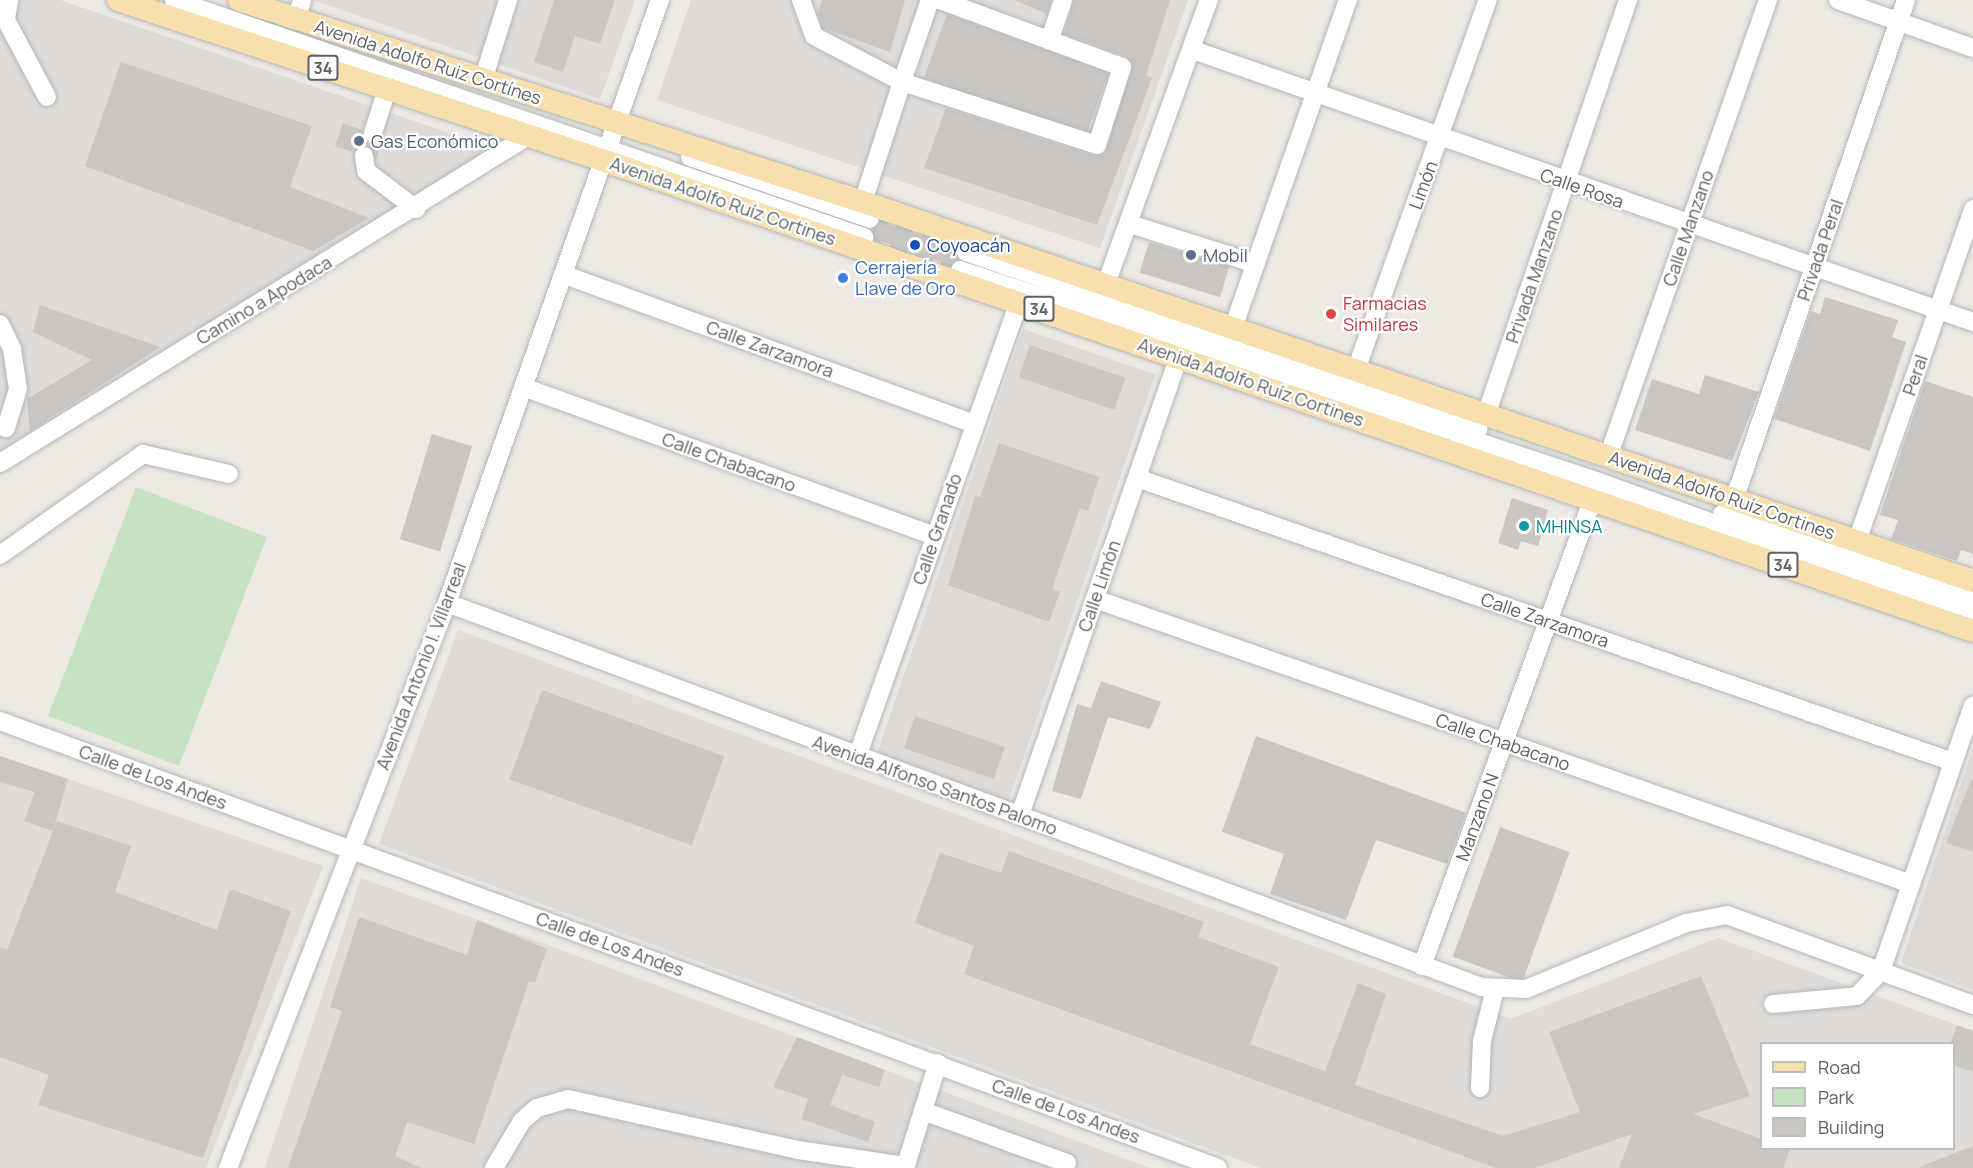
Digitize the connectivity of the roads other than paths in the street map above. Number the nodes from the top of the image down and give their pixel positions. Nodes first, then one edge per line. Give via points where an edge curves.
1 (9, 0) edge
2 (118, 0) edge
3 (174, 0) edge
4 (230, 0) edge
5 (239, 0) edge
6 (508, 0) edge
7 (660, 0) edge
8 (801, 0) edge
9 (930, 0) edge
10 (940, 0) edge
11 (1063, 0) edge
12 (1209, 0) edge
13 (1348, 0) edge
14 (1488, 0) edge
15 (1628, 0) edge
16 (1768, 0) edge
17 (1838, 0) edge
18 (1906, 0) edge
19 (299, 10) edge
20 (3, 20) edge
21 (1898, 22) junction
22 (1050, 39) junction
23 (1973, 48) edge
24 (1193, 50) junction
25 (483, 80) junction
26 (902, 82) junction
27 (387, 89) junction
28 (1315, 93) junction
29 (47, 97) dead end
30 (373, 133) tunnel mouth
31 (528, 136) junction
32 (1440, 137) junction
33 (612, 140) junction
34 (364, 156) dead end
35 (1566, 183) junction
36 (416, 209) junction
37 (1973, 209) edge
38 (866, 210) junction
39 (1130, 224) junction
40 (1689, 225) junction
41 (864, 237) tunnel mouth
42 (966, 252) tunnel mouth
43 (1256, 264) junction
44 (1815, 267) junction
45 (960, 270) tunnel mouth
46 (565, 275) junction
47 (1106, 284) junction
48 (1019, 302) junction
49 (1938, 310) junction
50 (1973, 322) edge
51 (0, 324) edge
52 (1233, 328) junction
53 (1179, 357) junction
54 (1356, 370) junction
55 (523, 387) junction
56 (1486, 415) junction
57 (974, 424) junction
58 (3, 427) edge
59 (17, 452) junction
60 (1608, 457) junction
61 (0, 463) edge
62 (230, 474) dead end
63 (1137, 478) junction
64 (1593, 499) junction
65 (1734, 500) junction
66 (935, 536) junction
67 (1857, 541) junction
68 (0, 555) edge
69 (1973, 581) edge
70 (1095, 599) junction
71 (1973, 600) edge
72 (447, 603) junction
73 (1973, 617) edge
74 (1549, 622) junction
75 (1973, 631) edge
76 (1973, 705) edge
77 (0, 721) edge
78 (1505, 742) junction
79 (857, 757) junction
80 (1953, 762) junction
81 (1020, 815) junction
82 (351, 849) junction
83 (1911, 884) junction
84 (1422, 966) junction
85 (1881, 971) junction
86 (1495, 989) junction
87 (1773, 1004) dead end
88 (1973, 1005) edge
89 (938, 1064) junction
90 (1480, 1088) dead end
91 (923, 1111) junction
92 (1067, 1163) dead end
93 (905, 1167) edge
94 (228, 1168) edge
95 (494, 1168) edge
96 (1218, 1168) edge

1 - 20 street
2 - 27 main road, 34
3 - 33 street
4 - 33 street
5 - 19 main road, Avenida Adolfo Ruiz Cortínes / 34
6 - 25 street
7 - 33 street, Avenida Antonio I. Villarreal
8 - 26 street via 814,36
9 - 26 street
10 - 22 street
11 - 22 street
12 - 24 street
13 - 28 street
14 - 32 street, Limón
15 - 35 street, Privada Manzano
16 - 40 street, Calle Manzano
17 - 21 street
18 - 21 street, Privada Peral
19 - 25 main road, Avenida Adolfo Ruiz Cortínes / 34
20 - 29 street
21 - 23 street
21 - 44 street, Privada Peral
22 - 26 street via 1122,67 1095,147
24 - 28 street, Calle Rosa
24 - 39 street
25 - 33 main road, Avenida Adolfo Ruiz Cortínes / 34
26 - 38 street
27 - 30 street
27 - 31 main road, 34
28 - 32 street, Calle Rosa
28 - 43 street
31 - 33 main road, Avenida Adolfo Ruíz Cortines / 34
31 - 36 street, Camino a Apodaca
32 - 35 street, Calle Rosa
32 - 54 street, Limón
33 - 38 main road, Avenida Adolfo Ruíz Cortines / 34
33 - 41 street
33 - 46 street, Avenida Antonio I. Villarreal
33 - 48 main road, Avenida Adolfo Ruíz Cortines / 34
34 - 36 street via 366,171
35 - 40 street, Calle Rosa
35 - 56 street, Privada Manzano
36 - 59 street, Camino a Apodaca
37 - 49 street, Peral
38 - 47 main road, Avenida Adolfo Ruíz Cortines / 34
39 - 43 street
39 - 47 street
40 - 44 street, Calle Rosa
40 - 60 street, Calle Manzano
42 - 71 street
43 - 52 street
44 - 49 street, Calle Rosa
44 - 65 street, Privada Peral
45 - 73 street via 1599,482
46 - 55 street, Avenida Antonio I. Villarreal
46 - 57 street, Calle Zarzamora
47 - 52 main road, Avenida Adolfo Ruíz Cortines / 34
48 - 53 main road, Avenida Adolfo Ruíz Cortines / 34
48 - 57 street, Calle Granado
49 - 50 street, Calle Rosa
49 - 67 street, Peral
51 - 58 street via 12,349 18,389
52 - 54 main road, Avenida Adolfo Ruíz Cortines / 34
53 - 63 street, Calle Limón
53 - 64 main road, Avenida Adolfo Ruíz Cortines / 34
54 - 56 main road, Avenida Adolfo Ruíz Cortines / 34
55 - 66 street, Calle Chabacano
55 - 72 street, Avenida Antonio I. Villarreal
56 - 60 main road, Avenida Adolfo Ruíz Cortines / 34
57 - 66 street, Calle Granado
58 - 59 street
59 - 61 street, Camino a Apodaca
60 - 65 main road, Avenida Adolfo Ruíz Cortines / 34
62 - 68 street via 142,454
63 - 70 street, Calle Limón
63 - 74 street, Calle Zarzamora
64 - 74 street, Manzano N
64 - 75 main road, Avenida Adolfo Ruíz Cortines / 34
65 - 67 main road, Avenida Adolfo Ruíz Cortines / 34
66 - 79 street, Calle Granado
67 - 69 main road, Avenida Adolfo Ruíz Cortines / 34
70 - 78 street, Calle Chabacano
70 - 81 street, Calle Limón
72 - 79 street, Avenida Alfonso Santos Palomo
72 - 82 street, Avenida Antonio I. Villarreal
74 - 78 street, Manzano N
74 - 80 street, Calle Zarzamora
76 - 80 street
77 - 82 street, Calle de Los Andes
78 - 83 street, Calle Chabacano
78 - 84 street, Manzano N
79 - 81 street, Avenida Alfonso Santos Palomo
80 - 83 street
81 - 84 street, Avenida Alfonso Santos Palomo
82 - 89 street, Calle de Los Andes
82 - 94 street, Avenida Antonio I. Villarreal
83 - 85 street
84 - 86 street, Avenida Alfonso Santos Palomo
85 - 86 street, Avenida Alfonso Santos Palomo via 1727,915 1686,923 1526,989
85 - 87 street via 1857,996
85 - 88 street, Avenida Alfonso Santos Palomo
86 - 90 street via 1482,1041
89 - 91 street
89 - 96 street, Calle de Los Andes
91 - 92 street
91 - 93 street
93 - 95 street via 798,1150 568,1098 537,1108 522,1121

